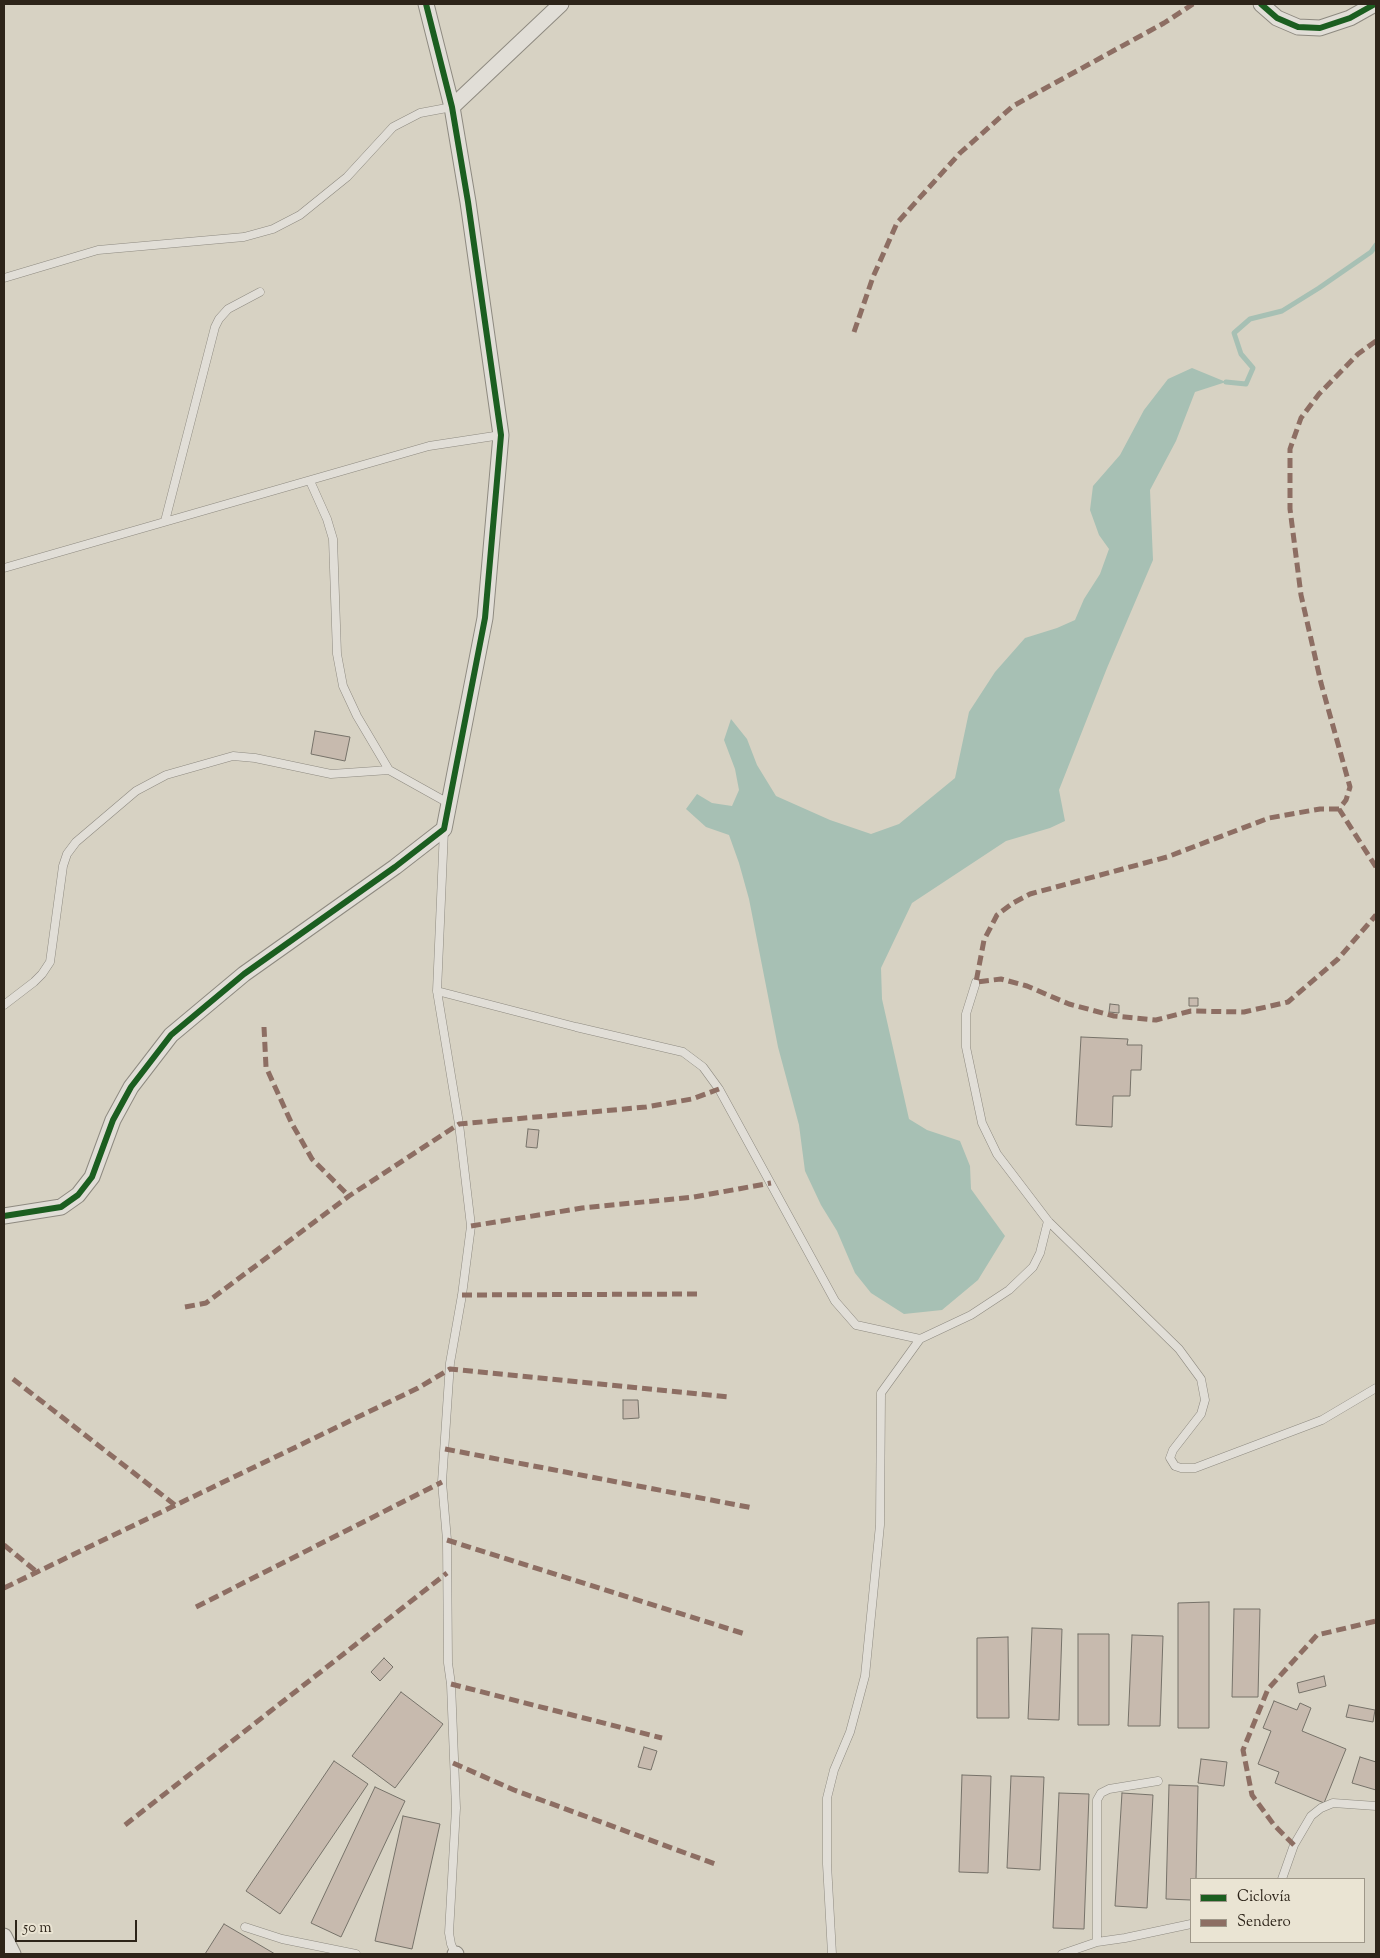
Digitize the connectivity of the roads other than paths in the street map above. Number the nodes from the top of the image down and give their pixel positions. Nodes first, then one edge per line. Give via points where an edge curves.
1 (426, 4) edge
2 (560, 4) edge
3 (1261, 4) edge
4 (1375, 4) edge
5 (452, 107) junction
6 (4, 278) edge
7 (260, 292) dead end
8 (501, 435) junction
9 (310, 481) junction
10 (165, 521) junction
11 (4, 568) edge
12 (389, 770) junction
13 (450, 804) junction
14 (444, 829) junction
15 (976, 982) dead end
16 (438, 991) junction
17 (4, 1005) edge
18 (4, 1216) edge
19 (1048, 1221) junction
20 (920, 1339) junction
21 (1376, 1388) edge
22 (1158, 1781) dead end
23 (1376, 1806) edge
24 (1282, 1878) edge
25 (1190, 1924) edge
26 (245, 1927) dead end
27 (4, 1936) edge
28 (1096, 1942) junction
29 (13, 1954) edge
30 (356, 1954) edge
31 (456, 1954) edge
32 (832, 1954) edge
33 (1062, 1954) edge

1 - 5 street
2 - 5 street
3 - 4 street via 1278,18 1298,27 1320,28 1350,18
5 - 6 lane via 420,113 393,127 347,177 300,215 273,229 244,237 98,250
5 - 8 street
7 - 10 lane via 228,308 215,327
8 - 9 lane via 428,446
8 - 13 street via 485,618
9 - 10 lane
9 - 12 lane via 333,539 337,654 343,686
10 - 11 lane
12 - 13 lane
12 - 17 lane via 331,774 233,756 166,775 136,791 76,842 67,854 50,962 34,982
13 - 14 street
14 - 16 lane
14 - 18 street via 244,974 171,1035 131,1087 113,1120 92,1177 78,1195 61,1207
15 - 19 lane via 966,1014 966,1047 982,1123 997,1154
16 - 20 lane via 683,1052 703,1067 719,1089 835,1301 856,1326
16 - 31 lane via 459,1124 470,1226 450,1363 442,1482 447,1540 448,1663 456,1808 448,1933
19 - 20 lane via 1033,1267 1009,1290 971,1315
19 - 21 lane via 1179,1349 1201,1380 1205,1400 1202,1414 1172,1450 1170,1458 1174,1466 1194,1468 1322,1420
20 - 32 lane via 881,1393 880,1525 865,1676 828,1798 827,1864
22 - 28 lane via 1109,1789 1097,1800
23 - 24 lane via 1333,1803 1321,1808 1311,1816 1294,1844
25 - 28 lane
26 - 30 lane via 282,1939
27 - 29 street
28 - 33 lane

